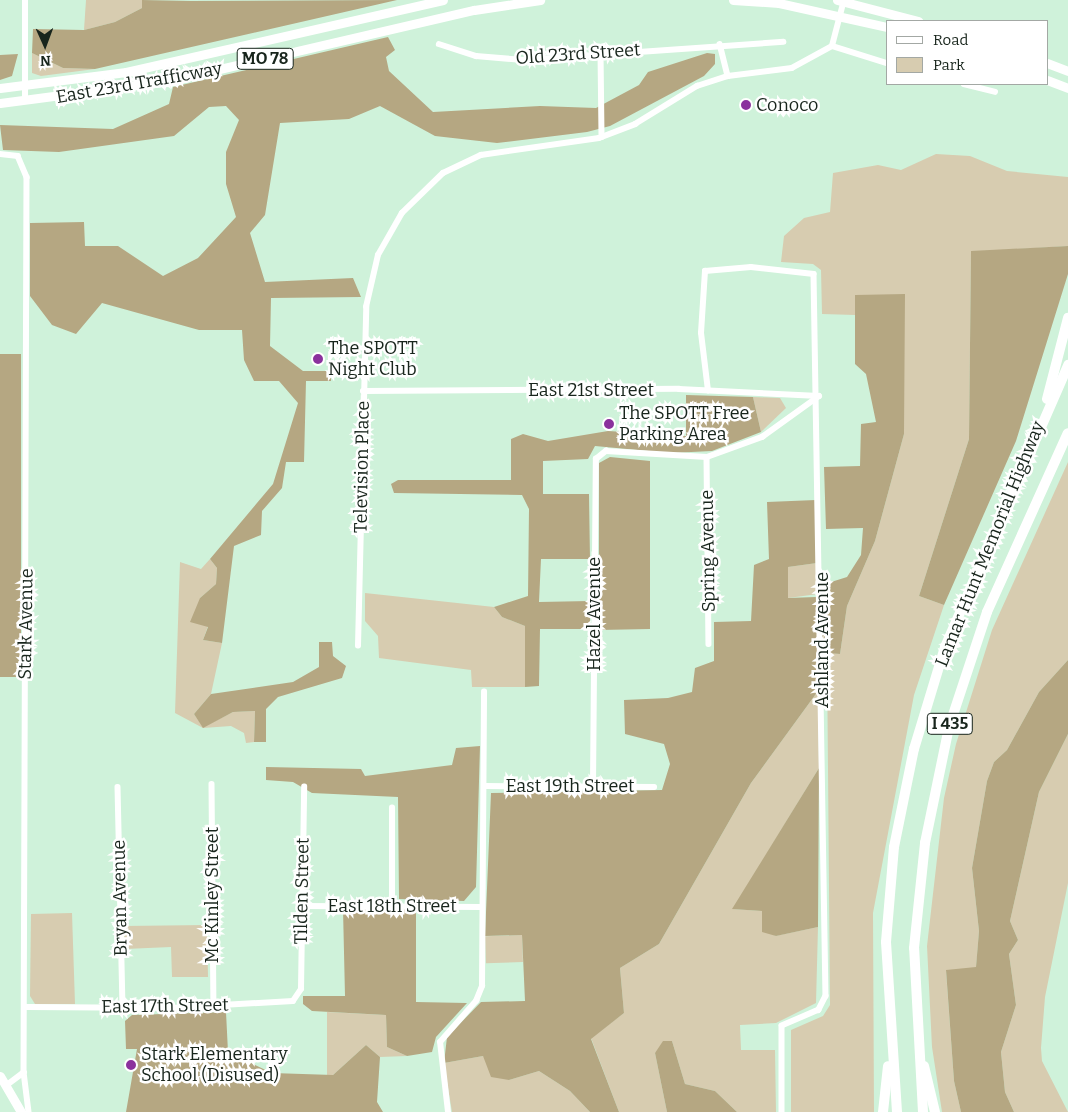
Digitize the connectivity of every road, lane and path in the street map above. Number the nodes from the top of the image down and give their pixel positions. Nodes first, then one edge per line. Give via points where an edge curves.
1 (25, 0) edge
2 (443, 0) edge
3 (540, 0) edge
4 (733, 0) edge
5 (841, 0) edge
6 (840, 15) junction
7 (914, 20) edge
8 (886, 27) edge
9 (783, 42) dead end
10 (438, 44) dead end
11 (720, 44) junction
12 (832, 46) junction
13 (601, 53) junction
14 (886, 63) edge
15 (1048, 63) edge
16 (1068, 71) edge
17 (728, 76) junction
18 (1048, 80) edge
19 (968, 85) edge
20 (25, 87) junction
21 (0, 88) edge
22 (1068, 88) edge
23 (995, 92) dead end
24 (25, 101) junction
25 (0, 103) edge
26 (602, 137) junction
27 (0, 154) edge
28 (1068, 318) edge
29 (1068, 365) edge
30 (363, 391) junction
31 (708, 391) junction
32 (819, 396) junction
33 (1044, 414) junction
34 (1068, 433) edge
35 (707, 458) junction
36 (709, 644) dead end
37 (358, 646) dead end
38 (484, 692) dead end
39 (212, 784) dead end
40 (593, 785) junction
41 (485, 786) junction
42 (304, 787) dead end
43 (654, 787) dead end
44 (118, 788) dead end
45 (392, 808) dead end
46 (392, 904) junction
47 (302, 906) junction
48 (482, 907) junction
49 (299, 995) joint
50 (214, 1006) junction
51 (26, 1007) junction
52 (123, 1008) junction
53 (917, 1036) junction
54 (890, 1048) junction
55 (24, 1072) junction
56 (0, 1076) edge
57 (7, 1085) junction
58 (21, 1112) edge
59 (28, 1112) edge
60 (448, 1112) edge
61 (782, 1112) edge
62 (883, 1112) edge
63 (897, 1112) edge
64 (923, 1112) edge
65 (935, 1112) edge

1 - 20 street
2 - 20 main road, East 23rd Trafficway / MO 78 via 126,72
3 - 24 main road, East 23rd Trafficway / MO 78 via 474,10 168,81
4 - 6 main road
5 - 6 street
5 - 7 main road
6 - 8 main road
6 - 12 street
9 - 11 street, Old 23rd Street
10 - 13 street, Old 23rd Street via 508,60
11 - 13 street, Old 23rd Street
11 - 17 street
12 - 14 street
12 - 17 street, Television Place via 792,68
13 - 26 street
15 - 16 main road
17 - 26 street, Television Place via 696,86 635,124
18 - 22 main road
19 - 23 street
20 - 21 main road, East 23rd Trafficway / MO 78
20 - 24 street
24 - 25 main road, East 23rd Trafficway / MO 78
26 - 30 street, Television Place via 481,154 443,174 413,200 388,233 370,278
27 - 51 street, Stark Avenue via 18,156 27,177
28 - 33 highway
29 - 33 highway, Lamar Hunt Memorial Highway / I 435
30 - 31 street, East 21st Street
30 - 37 street, Television Place
31 - 32 street, East 21st Street
31 - 32 street, Ashland Avenue via 701,333 706,271 751,267 814,274
32 - 35 street via 762,437
32 - 61 street, Ashland Avenue via 824,1005 785,1023 780,1033
33 - 54 highway, Lamar Hunt Memorial Highway / I 435 via 945,646 914,749 894,847 886,942
34 - 53 highway, Lamar Hunt Memorial Highway / I 435 via 983,622 949,727 925,843 914,948
35 - 36 street, Spring Avenue
35 - 40 street, Hazel Avenue via 608,451 596,459
38 - 41 street
39 - 50 street, Mc Kinley Street
40 - 41 street, East 19th Street
40 - 43 street, East 19th Street
41 - 48 street
42 - 47 street, Tilden Street
44 - 52 street, Bryan Avenue
45 - 46 street
46 - 47 street, East 18th Street
46 - 48 street, East 18th Street
47 - 49 street, Tilden Street
48 - 60 street via 482,986 476,1001 444,1032 438,1051
49 - 50 street, East 17th Street via 287,1003
50 - 52 street, East 17th Street
51 - 52 street, East 17th Street
51 - 55 street, Stark Avenue
53 - 64 highway, Lamar Hunt Memorial Highway / I 435
53 - 65 highway
54 - 62 highway
54 - 63 highway, Lamar Hunt Memorial Highway / I 435
55 - 57 street
55 - 59 street, Stark Avenue
56 - 57 main road
57 - 58 main road

